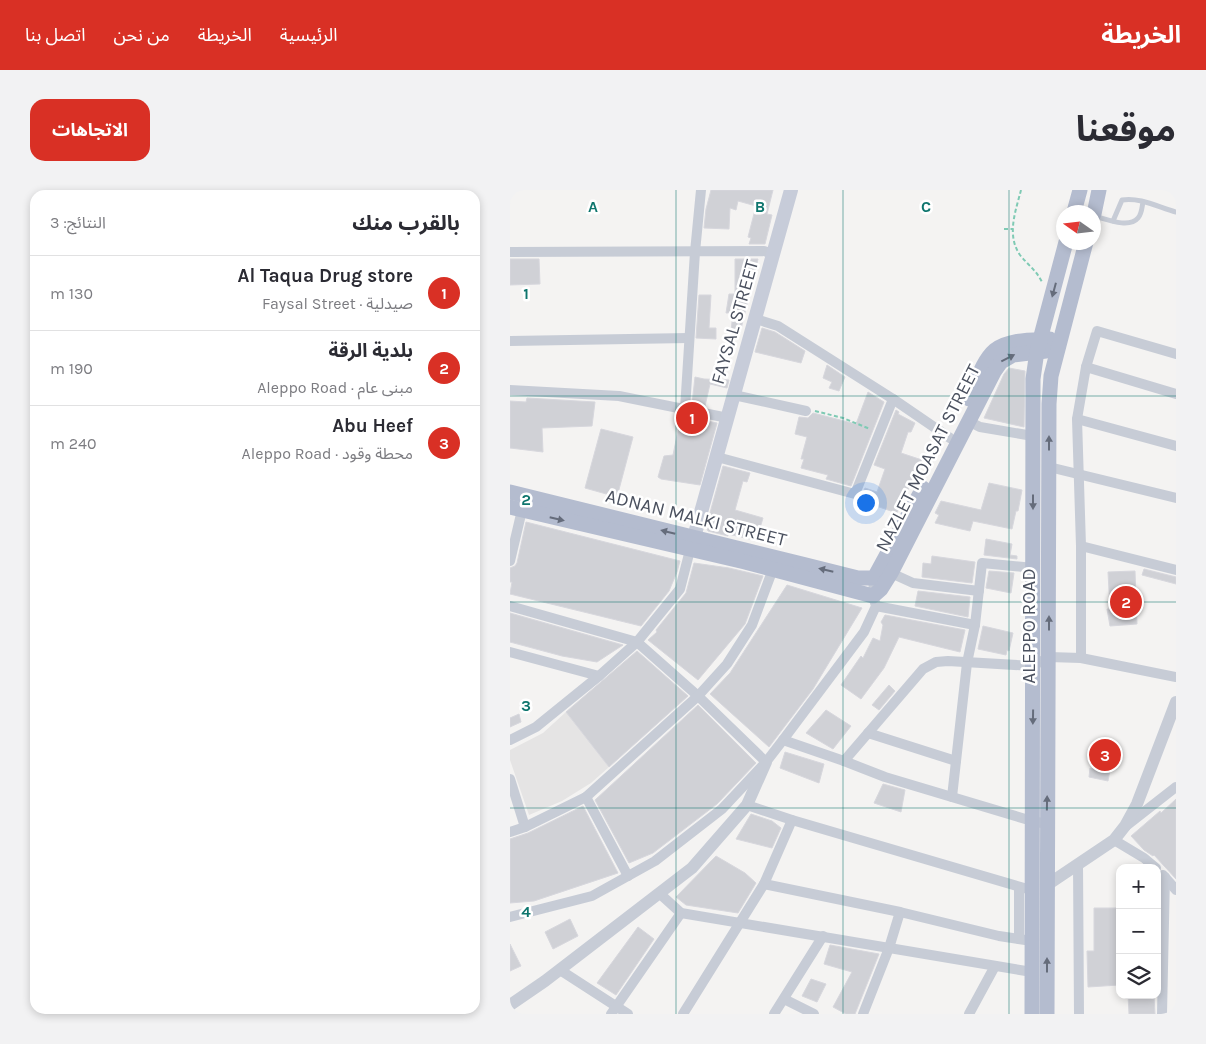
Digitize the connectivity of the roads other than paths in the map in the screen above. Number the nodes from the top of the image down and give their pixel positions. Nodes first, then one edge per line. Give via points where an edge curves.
1 (701, 190) edge
2 (791, 190) edge
3 (1080, 190) edge
4 (1099, 190) edge
5 (1143, 202) junction
6 (1076, 205) edge
7 (1096, 205) edge
8 (1176, 212) edge
9 (1101, 217) edge
10 (1113, 221) junction
11 (1064, 250) edge
12 (1084, 250) edge
13 (510, 252) edge
14 (695, 252) junction
15 (773, 254) junction
16 (756, 319) junction
17 (690, 338) junction
18 (510, 341) edge
19 (1060, 345) junction
20 (1039, 346) junction
21 (1176, 354) edge
22 (1086, 367) junction
23 (510, 390) edge
24 (1176, 394) edge
25 (734, 395) junction
26 (893, 398) junction
27 (685, 409) junction
28 (806, 411) road end
29 (728, 418) junction
30 (1077, 419) junction
31 (968, 421) junction
32 (1033, 436) junction
33 (950, 438) junction
34 (1176, 446) edge
35 (717, 457) junction
36 (1049, 467) junction
37 (1078, 474) junction
38 (510, 492) edge
39 (1176, 498) edge
40 (516, 509) edge
41 (692, 544) junction
42 (1081, 546) junction
43 (510, 561) edge
44 (1034, 568) junction
45 (773, 569) junction
46 (1176, 570) edge
47 (891, 573) junction
48 (874, 578) junction
49 (979, 591) junction
50 (875, 601) junction
51 (510, 606) edge
52 (975, 625) junction
53 (637, 642) junction
54 (510, 652) edge
55 (1049, 657) junction
56 (1082, 658) junction
57 (968, 663) junction
58 (1033, 666) junction
59 (599, 676) junction
60 (1176, 677) edge
61 (698, 696) junction
62 (1176, 702) edge
63 (868, 733) junction
64 (510, 740) edge
65 (783, 740) junction
66 (844, 761) junction
67 (956, 761) junction
68 (766, 762) junction
69 (510, 779) edge
70 (1176, 787) edge
71 (586, 797) junction
72 (952, 797) junction
73 (747, 805) junction
74 (792, 820) junction
75 (1032, 821) junction
76 (1047, 824) junction
77 (1125, 826) junction
78 (525, 827) junction
79 (510, 832) edge
80 (1114, 840) junction
81 (1078, 864) junction
82 (1151, 864) edge
83 (1161, 873) edge
84 (628, 876) junction
85 (1165, 877) junction
86 (764, 884) junction
87 (1047, 885) junction
88 (1025, 888) junction
89 (1176, 890) edge
90 (659, 893) junction
91 (900, 912) junction
92 (681, 913) junction
93 (510, 917) edge
94 (741, 922) junction
95 (823, 936) junction
96 (1025, 940) junction
97 (890, 948) junction
98 (995, 966) junction
99 (560, 970) junction
100 (1032, 972) junction
101 (784, 999) junction
102 (510, 1005) edge
103 (614, 1010) edge
104 (628, 1014) edge
105 (683, 1014) edge
106 (774, 1014) edge
107 (814, 1014) edge
108 (863, 1014) edge
109 (969, 1014) edge
110 (1032, 1014) edge
111 (1047, 1014) edge
112 (1079, 1014) edge
113 (1162, 1014) edge

1 - 14 street
2 - 15 main road, FAYSAL STREET
3 - 6 main road
4 - 7 main road
5 - 8 lane
5 - 10 lane via 1138,218 1131,223
5 - 10 lane via 1122,200
9 - 10 lane
11 -> 20 main road, ALEPPO ROAD
12 - 19 main road, ALEPPO ROAD
13 - 14 street
14 - 15 street via 764,251
14 - 17 street
15 - 16 main road, FAYSAL STREET
16 - 25 main road, FAYSAL STREET
16 - 26 street via 778,326
17 - 18 street
17 - 27 street
19 - 20 main road, NAZLET MOASAT STREET
36 -> 19 main road, ALEPPO ROAD via 1051,376
31 -> 20 main road, NAZLET MOASAT STREET via 1001,362
20 - 32 main road, ALEPPO ROAD via 1033,378
20 - 33 main road, NAZLET MOASAT STREET via 1018,341 996,350 986,363
21 - 22 street via 1097,331
22 - 24 street
22 - 30 street
23 - 27 street via 619,396
25 - 28 street
25 - 29 main road, FAYSAL STREET
26 - 33 street
26 - 35 street via 855,494
27 - 29 street
29 - 35 main road, FAYSAL STREET
30 - 34 street
30 - 37 street
31 - 32 street via 980,427
31 - 47 main road, NAZLET MOASAT STREET
32 -> 44 main road, ALEPPO ROAD
33 - 48 main road, NAZLET MOASAT STREET
35 - 41 main road, FAYSAL STREET
36 - 37 street
55 -> 36 main road, ALEPPO ROAD
37 - 39 street
37 - 42 street
41 -> 38 main road, ADNAN MALKI STREET
40 -> 41 main road, ADNAN MALKI STREET
40 - 43 street
41 - 45 main road, ADNAN MALKI STREET
48 -> 41 main road, ADNAN MALKI STREET via 858,578
41 - 53 street via 680,589
42 - 46 street
42 - 56 street
44 - 49 street via 982,563
44 - 58 main road, ALEPPO ROAD
45 - 50 main road, ADNAN MALKI STREET
45 - 61 street via 752,625 727,664
47 - 49 street via 913,583
47 - 50 main road, NAZLET MOASAT STREET
48 - 50 street, NAZLET MOASAT STREET
49 - 52 street
50 - 52 street
50 - 65 street, NAZLET MOASAT STREET via 864,632
51 - 53 street
52 - 57 street
53 - 59 street
53 - 61 street
54 - 59 street
55 - 56 street
55 - 58 street
76 -> 55 main road, ALEPPO ROAD
56 - 60 street
57 - 58 street
57 - 63 street via 936,662 923,669
57 - 67 street
58 -> 75 main road, ALEPPO ROAD
59 - 64 street via 536,727
61 - 68 street
61 - 71 street
62 - 77 street via 1137,804
63 - 66 street
63 - 67 street
65 - 66 street
65 - 68 street, NAZLET MOASAT STREET
66 - 72 street
67 - 72 street
68 - 73 street
68 - 84 street, NAZLET MOASAT STREET via 722,809 655,861
69 - 78 street
70 - 77 street
71 - 78 street
71 - 84 street
72 - 75 street
73 - 74 street
73 - 90 street via 692,868
74 - 86 street
74 - 88 street
75 - 76 street
75 - 88 main road, ALEPPO ROAD
76 - 87 main road, ALEPPO ROAD
77 - 80 street
78 - 79 street
80 - 81 street
80 - 82 street
81 - 87 street
81 - 112 street
83 - 85 street
84 - 93 street, NAZLET MOASAT STREET via 592,896
85 - 89 street
85 - 113 street
86 - 91 street
86 - 94 street
111 -> 87 main road, ALEPPO ROAD
88 - 96 main road, ALEPPO ROAD
90 - 92 street
90 - 99 street
91 - 96 street
91 - 97 street
92 - 94 street
92 - 103 street
94 - 95 street
94 - 105 street
95 - 97 street
95 - 101 street
96 - 100 main road, ALEPPO ROAD
97 - 98 street
97 - 108 street
98 - 100 street
98 - 109 street
99 - 102 street
99 - 103 street
100 - 110 main road, ALEPPO ROAD
101 - 106 street
101 - 107 street
103 - 104 street

